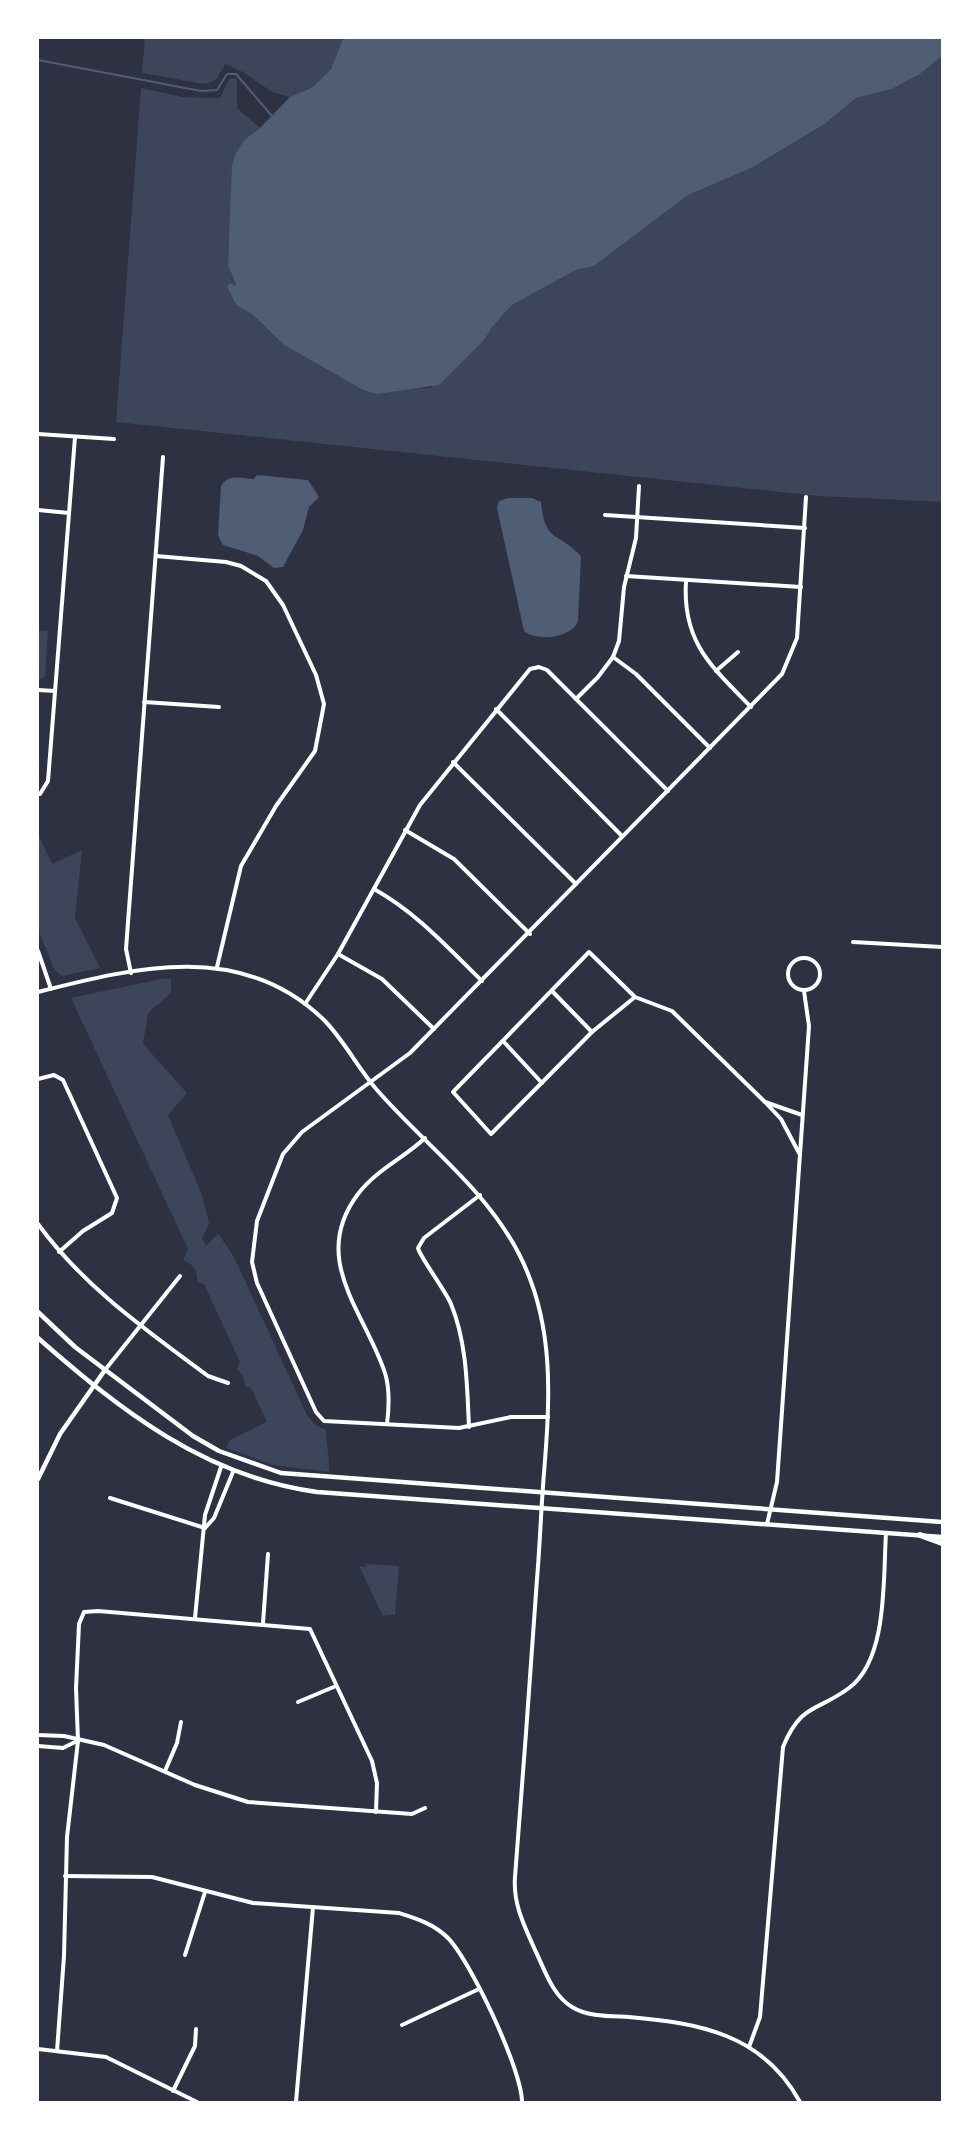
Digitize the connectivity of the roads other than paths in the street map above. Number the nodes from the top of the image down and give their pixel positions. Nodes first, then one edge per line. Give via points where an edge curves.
1 (38, 434) edge
2 (75, 437) junction
3 (114, 439) dead end
4 (163, 457) dead end
5 (639, 486) dead end
6 (807, 497) dead end
7 (38, 510) edge
8 (69, 513) junction
9 (605, 515) dead end
10 (637, 517) junction
11 (804, 528) junction
12 (156, 556) junction
13 (626, 576) junction
14 (686, 580) junction
15 (801, 587) junction
16 (738, 652) dead end
17 (613, 657) junction
18 (716, 671) junction
19 (38, 690) edge
20 (55, 691) junction
21 (576, 699) junction
22 (144, 702) junction
23 (219, 707) dead end
24 (752, 707) junction
25 (496, 709) junction
26 (710, 748) junction
27 (453, 762) junction
28 (668, 790) junction
29 (40, 794) dead end
30 (405, 830) junction
31 (622, 836) junction
32 (576, 884) junction
33 (374, 889) junction
34 (530, 934) junction
35 (853, 942) dead end
36 (942, 947) edge
37 (38, 951) edge
38 (338, 954) junction
39 (217, 967) junction
40 (131, 973) junction
41 (482, 982) junction
42 (51, 989) junction
43 (552, 991) junction
44 (804, 991) junction
45 (38, 993) edge
46 (635, 997) junction
47 (305, 1004) junction
48 (434, 1029) junction
49 (592, 1032) junction
50 (503, 1041) junction
51 (38, 1079) edge
52 (372, 1083) junction
53 (542, 1083) junction
54 (765, 1102) junction
55 (802, 1115) junction
56 (425, 1138) junction
57 (800, 1155) junction
58 (480, 1195) junction
59 (38, 1224) edge
60 (59, 1252) junction
61 (180, 1276) dead end
62 (38, 1312) edge
63 (140, 1325) junction
64 (38, 1338) edge
65 (105, 1370) junction
66 (228, 1383) dead end
67 (95, 1384) junction
68 (548, 1417) junction
69 (387, 1424) junction
70 (469, 1428) junction
71 (220, 1467) junction
72 (233, 1472) junction
73 (38, 1479) edge
74 (543, 1493) junction
75 (110, 1498) dead end
76 (542, 1508) junction
77 (771, 1509) junction
78 (942, 1522) edge
79 (767, 1524) junction
80 (205, 1528) junction
81 (886, 1533) junction
82 (920, 1535) junction
83 (942, 1537) edge
84 (942, 1543) edge
85 (268, 1554) dead end
86 (195, 1618) junction
87 (263, 1623) junction
88 (336, 1686) junction
89 (298, 1702) dead end
90 (181, 1722) dead end
91 (38, 1735) edge
92 (78, 1741) junction
93 (38, 1746) edge
94 (165, 1771) junction
95 (425, 1808) dead end
96 (376, 1812) junction
97 (65, 1876) junction
98 (205, 1892) junction
99 (312, 1907) junction
100 (185, 1954) dead end
101 (479, 1989) junction
102 (402, 2025) dead end
103 (196, 2029) dead end
104 (749, 2047) junction
105 (38, 2049) edge
106 (57, 2050) junction
107 (173, 2091) junction
108 (196, 2103) edge
109 (296, 2103) edge
110 (522, 2103) edge
111 (800, 2103) edge

1 - 2 street
2 - 3 street
2 - 8 street
4 - 12 street
5 - 10 street
6 - 11 street
7 - 8 street
8 - 20 street
9 - 10 street
10 - 11 street
10 - 13 street
11 - 15 street
12 - 22 street
12 - 39 street via 226,562 266,581 288,615 316,675 324,704 315,751 276,806 241,866
13 - 14 street
13 - 17 street via 621,630
14 - 15 street
14 - 18 street via 689,627 702,654
15 - 24 street via 794,651 782,674
16 - 18 street
17 - 21 street
17 - 26 street via 636,674
18 - 24 street
19 - 20 street
20 - 29 street via 48,781
21 - 25 street via 546,670 536,667 527,671
21 - 28 street
22 - 23 street
22 - 40 street via 126,949
24 - 26 street
25 - 27 street
25 - 31 street
26 - 28 street
27 - 30 street
27 - 32 street
28 - 31 street
30 - 33 street
30 - 34 street via 454,859
31 - 32 street
32 - 34 street
33 - 38 street
33 - 41 street via 424,922
34 - 41 street
35 - 36 street
37 - 42 street
38 - 47 street
38 - 48 street via 382,979
39 - 40 street via 175,965
39 - 47 street via 283,989
40 - 42 street
41 - 48 street
42 - 45 street
43 - 46 street via 589,952
43 - 49 street
43 - 50 street
44 - 44 street via 816,985 820,972 816,964 804,958 795,960 788,972 791,985
44 - 55 street via 809,1026
46 - 49 street
46 - 54 street via 672,1011
47 - 52 street via 336,1033
48 - 52 street
49 - 53 street
50 - 53 street
50 - 53 street via 453,1092 491,1134
51 - 60 street via 54,1075 63,1080 117,1198 112,1213
52 - 56 street
52 - 69 street via 302,1132 288,1147 257,1221 252,1256 257,1283 318,1416 326,1422
54 - 55 street
54 - 57 street via 781,1119
55 - 57 street
56 - 58 street
56 - 69 street via 365,1185 349,1208 339,1238 343,1282 386,1375
57 - 77 street via 777,1482
58 - 68 street via 519,1254 537,1301 548,1355
58 - 70 street via 424,1238 418,1248 439,1280 456,1320 464,1350
59 - 60 street
60 - 63 street via 94,1288
61 - 63 street
62 - 65 street
63 - 65 street
63 - 66 street via 208,1376
64 - 67 street
65 - 67 street
65 - 74 street via 205,1444 263,1468 304,1476
67 - 71 street via 182,1448
67 - 73 street via 60,1434
68 - 70 street via 511,1417
68 - 74 street
69 - 70 street
71 - 72 street
71 - 80 street via 205,1515
72 - 76 street via 281,1487 317,1492
72 - 80 street via 214,1518
74 - 76 street
74 - 77 street
75 - 80 street
76 - 79 street
76 - 104 street via 515,1877 518,1912 550,1982 570,2006 596,2015 699,2025
77 - 78 street
77 - 79 street
79 - 81 street
80 - 86 street
81 - 82 street
81 - 104 street via 879,1632 871,1662 849,1688 801,1717 783,1747 760,2017
82 - 83 street
82 - 84 main road
85 - 87 street
86 - 87 street
86 - 92 street via 84,1612 79,1624 76,1688
87 - 88 street via 310,1629
88 - 89 street
88 - 96 street via 372,1761 377,1782
90 - 94 street
91 - 92 street
92 - 93 street via 63,1748
92 - 94 street via 116,1748
92 - 97 street
94 - 96 street via 218,1794 248,1802
95 - 96 street via 412,1814
97 - 98 street via 152,1877
97 - 106 street
98 - 99 street via 253,1903
98 - 100 street
99 - 101 street via 399,1913 420,1919 458,1949
99 - 109 street
101 - 102 street
101 - 110 street via 515,2067
103 - 107 street via 195,2046
104 - 111 street via 771,2065
105 - 106 street
106 - 107 street via 106,2057
107 - 108 street

